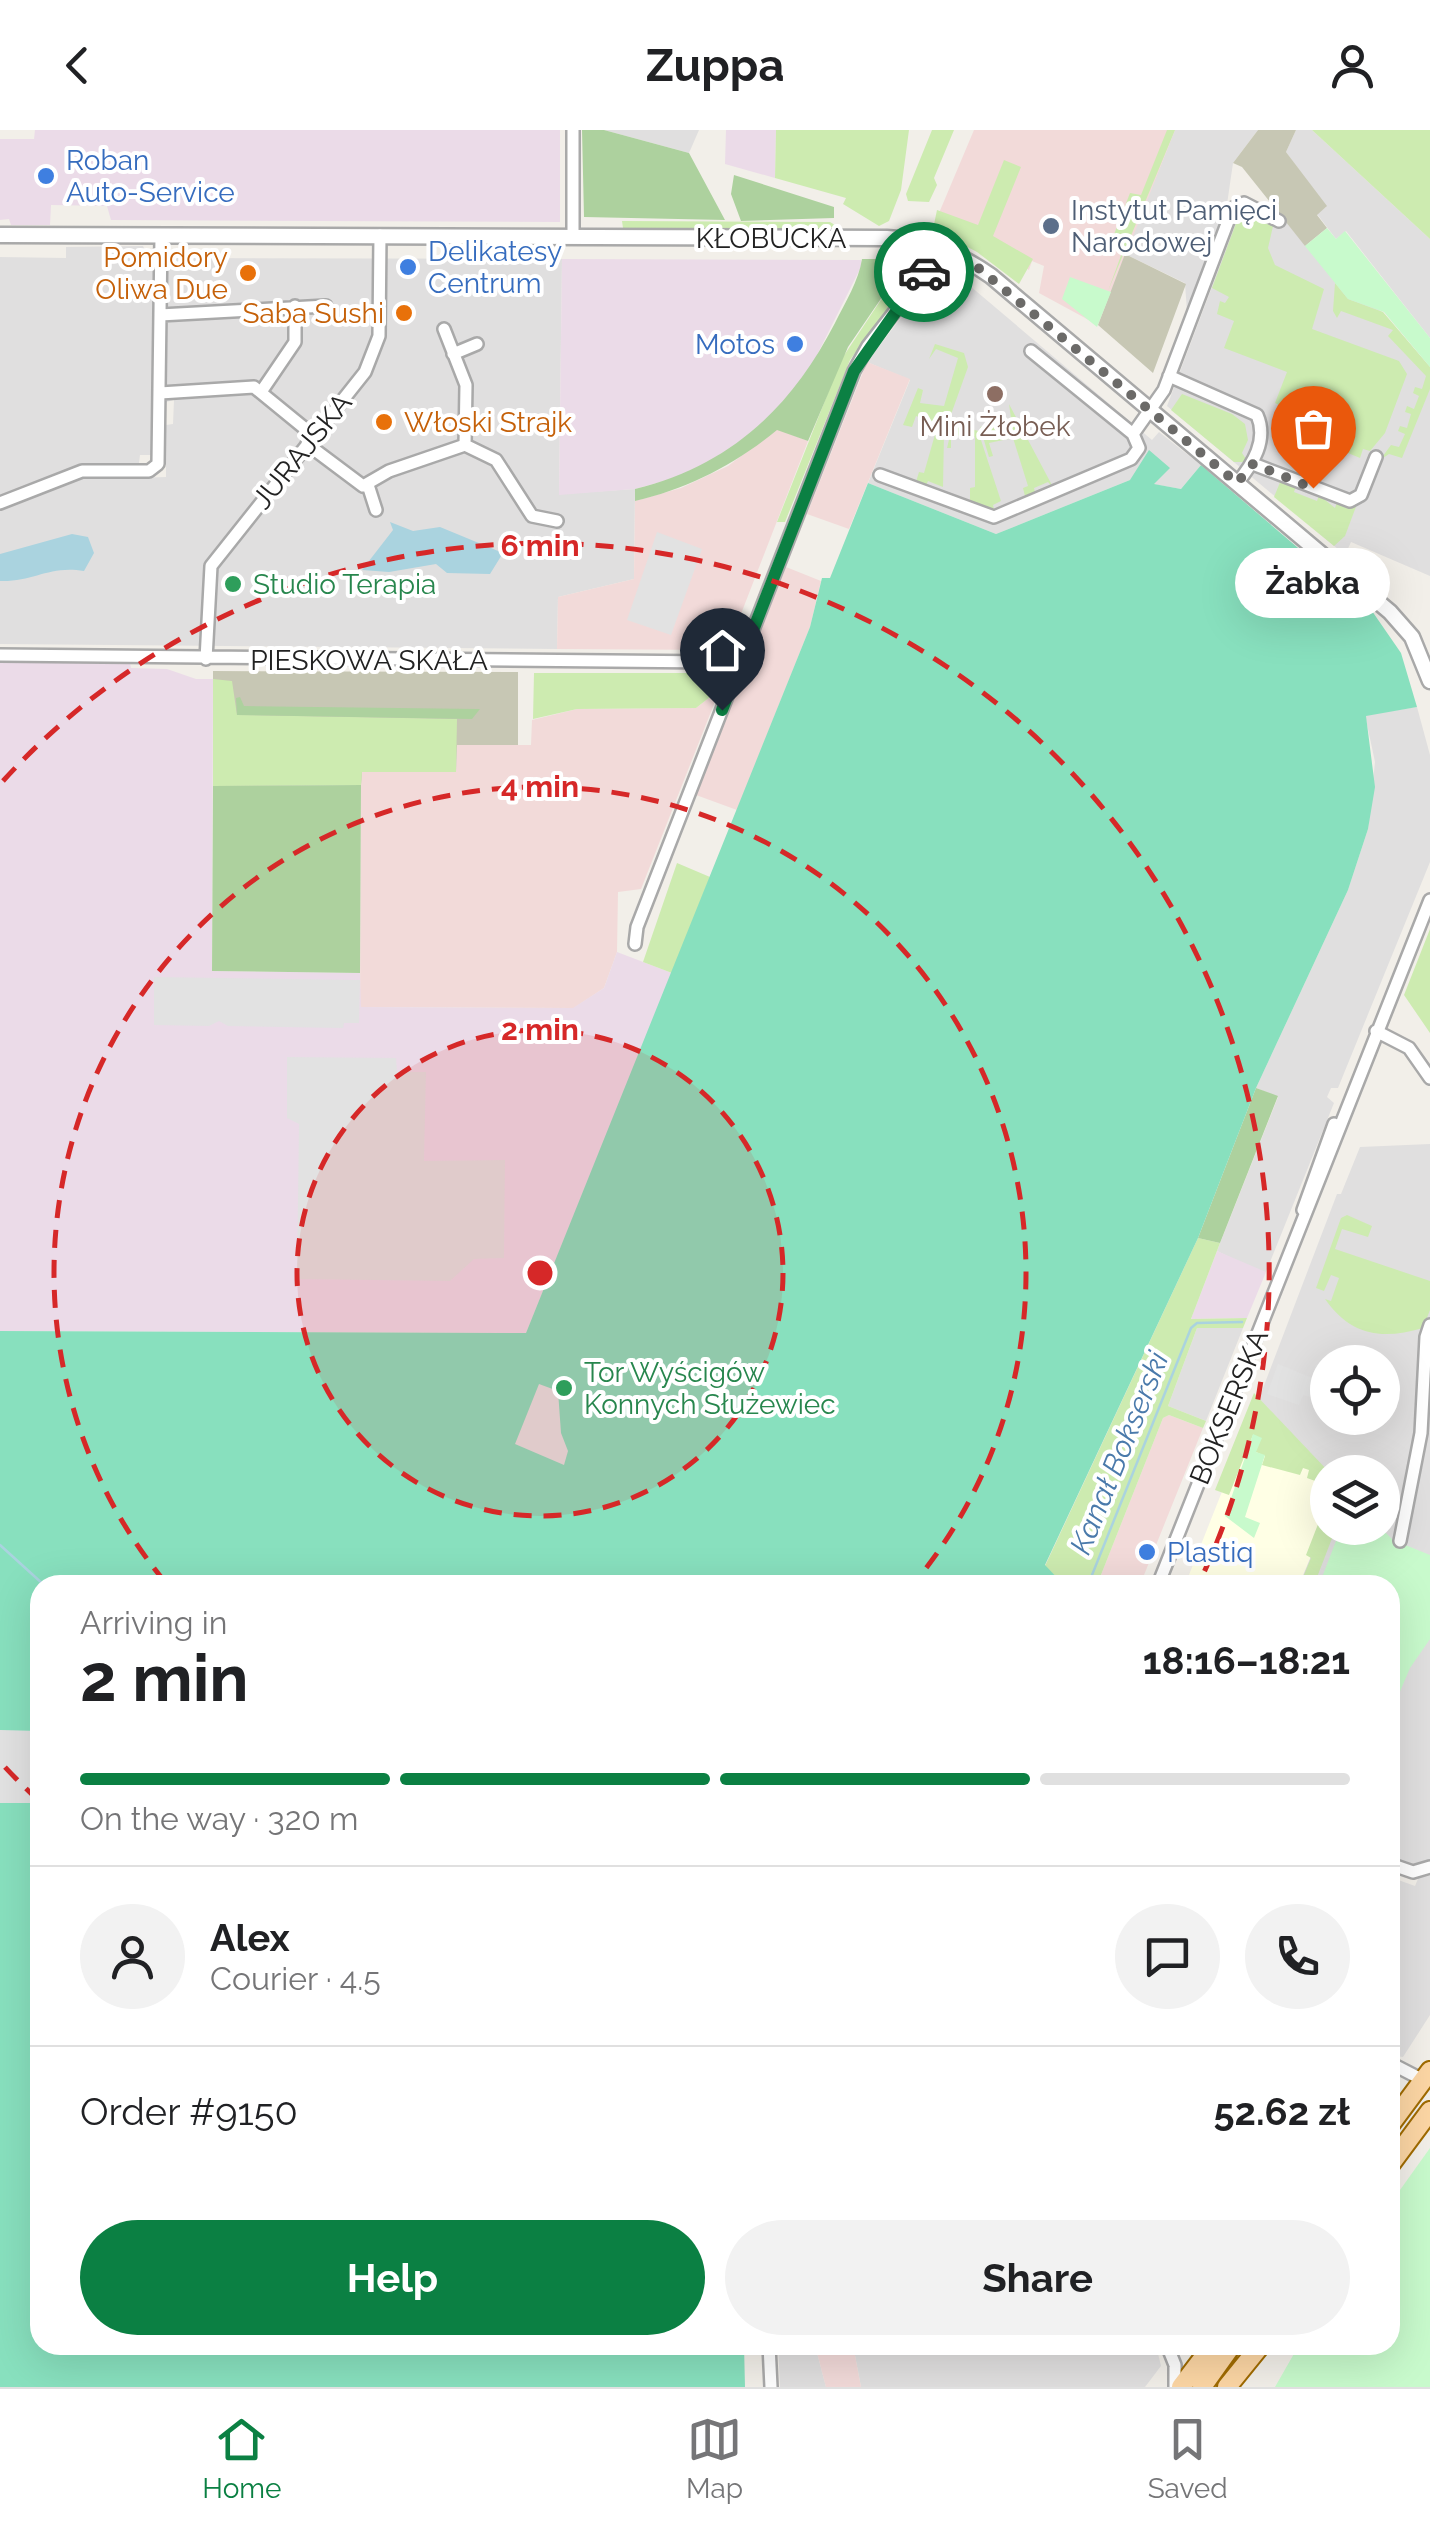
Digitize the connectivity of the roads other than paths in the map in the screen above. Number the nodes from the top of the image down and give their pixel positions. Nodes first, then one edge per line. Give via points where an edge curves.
1 (573, 130) edge
2 (1279, 222) dead end
3 (0, 235) edge
4 (380, 235) junction
5 (160, 236) junction
6 (573, 237) junction
7 (944, 248) junction
8 (295, 306) junction
9 (326, 306) dead end
10 (160, 314) junction
11 (444, 330) dead end
12 (477, 344) dead end
13 (1031, 351) dead end
14 (454, 354) junction
15 (1169, 376) junction
16 (261, 392) junction
17 (160, 393) junction
18 (1152, 411) junction
19 (1132, 434) junction
20 (311, 440) junction
21 (464, 446) junction
22 (1376, 457) dead end
23 (1253, 464) junction
24 (880, 475) dead end
25 (1237, 483) junction
26 (368, 485) junction
27 (0, 503) edge
28 (376, 510) dead end
29 (557, 521) dead end
30 (0, 655) edge
31 (206, 660) junction
32 (738, 669) junction
33 (1430, 682) edge
34 (1430, 900) edge
35 (635, 944) dead end
36 (1376, 1031) junction
37 (1430, 1078) edge
38 (1430, 1326) edge
39 (1400, 1541) dead end
40 (1162, 1575) edge
41 (1400, 1867) edge
42 (1430, 1867) edge
43 (1400, 2066) edge
44 (1426, 2075) edge
45 (1400, 2111) edge
46 (1430, 2111) edge
47 (1400, 2152) edge
48 (769, 2355) edge
49 (1172, 2355) edge
50 (1205, 2355) edge
51 (1225, 2355) edge
52 (1253, 2355) edge
53 (1255, 2355) edge
54 (771, 2387) edge
55 (1178, 2387) edge
56 (1202, 2387) edge
57 (1227, 2387) edge
58 (1236, 2387) edge

1 - 6 street
2 - 15 street via 1244,203 1233,208
3 - 5 street, KŁOBUCKA
4 - 5 street, KŁOBUCKA
4 - 6 street, KŁOBUCKA
4 - 20 street, JURAJSKA via 376,351
5 - 10 street
6 - 7 street, KŁOBUCKA via 887,238
7 - 18 street, KŁOBUCKA via 991,276
7 - 32 street via 854,371
8 - 9 street
8 - 10 street
8 - 16 street via 296,342
10 - 17 street
11 - 14 street
12 - 14 street
13 - 19 street
14 - 21 street via 466,391
15 - 18 street
15 - 23 street via 1257,415 1262,432
16 - 17 street via 254,387
16 - 20 street
17 - 27 street via 159,461 153,470 82,471
18 - 19 street
18 - 25 street, KŁOBUCKA
19 - 24 street via 1139,448 1121,466 994,517
20 - 26 street via 354,482
20 - 31 street, JURAJSKA via 211,566
21 - 26 street via 389,471
21 - 29 street via 496,460 532,516
22 - 23 street via 1361,495 1350,501
23 - 25 street
25 - 33 street, KŁOBUCKA via 1390,612 1412,637
26 - 28 street
30 - 31 street, PIESKOWA SKAŁA
31 - 32 street, PIESKOWA SKAŁA via 712,662
32 - 35 street
34 - 36 street, BOKSERSKA
36 - 37 street via 1409,1048
36 - 40 street, BOKSERSKA
38 - 39 street via 1420,1438
41 - 42 street
43 - 44 street
44 - 45 main road
46 - 47 main road
48 - 54 street
49 - 55 street
50 - 55 main road
51 - 56 main road
52 - 57 main road
53 - 58 main road

